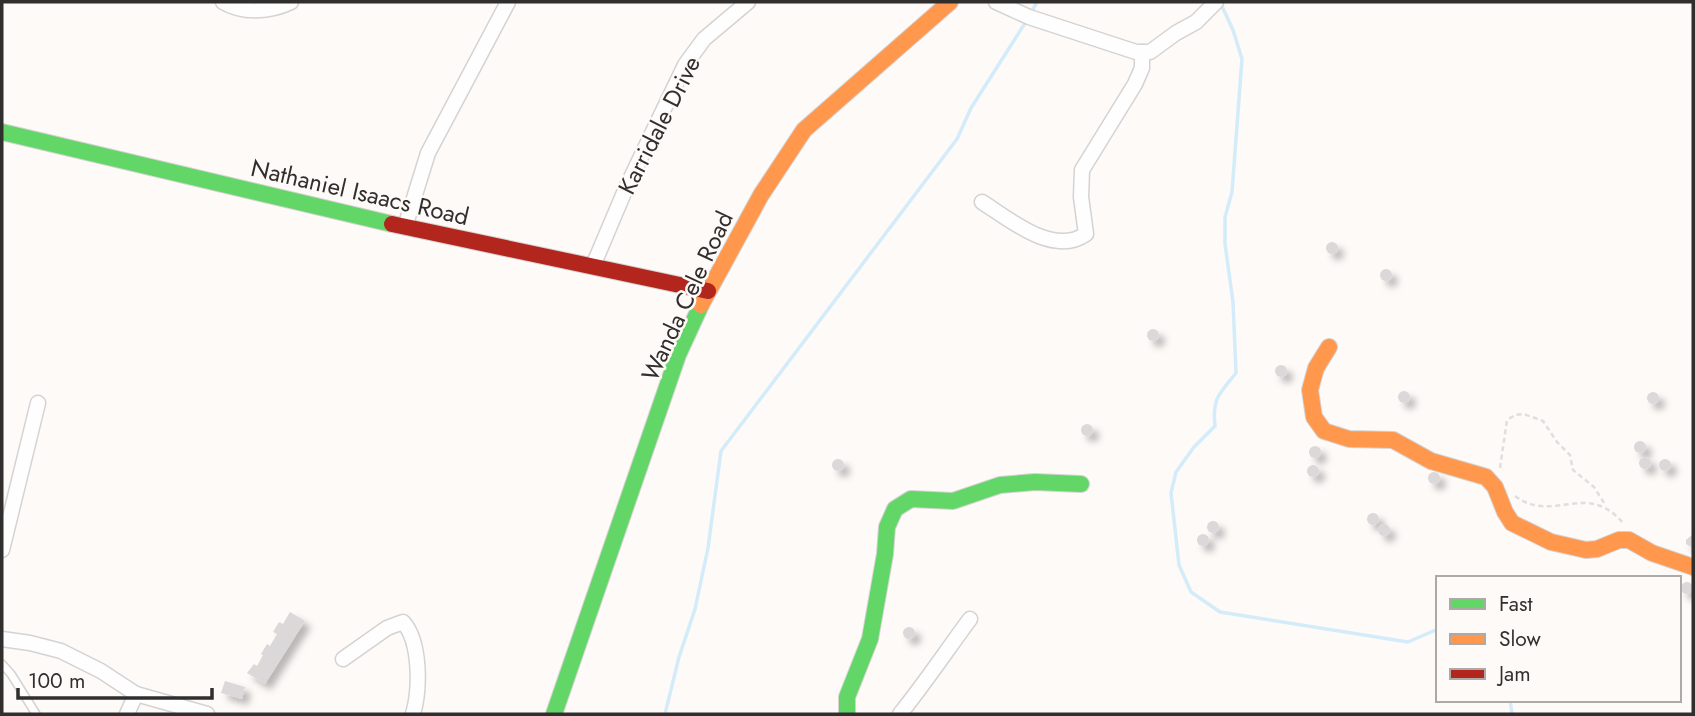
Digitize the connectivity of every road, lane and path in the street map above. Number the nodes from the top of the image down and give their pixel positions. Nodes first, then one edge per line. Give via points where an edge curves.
1 (223, 2) edge
2 (291, 2) edge
3 (508, 2) edge
4 (748, 2) edge
5 (950, 2) edge
6 (996, 2) edge
7 (1216, 2) edge
8 (1142, 52) junction
9 (2, 132) edge
10 (982, 202) dead end
11 (405, 227) junction
12 (593, 266) junction
13 (708, 291) junction
14 (1329, 346) dead end
15 (38, 402) dead end
16 (1499, 476) dead end
17 (1081, 484) dead end
18 (1508, 490) dead end
19 (1606, 506) junction
20 (1630, 531) dead end
21 (2, 550) edge
22 (1693, 567) edge
23 (970, 619) dead end
24 (2, 639) edge
25 (343, 659) dead end
26 (2, 664) edge
27 (136, 694) junction
28 (36, 714) edge
29 (127, 714) edge
30 (207, 714) edge
31 (413, 714) edge
32 (554, 714) edge
33 (847, 714) edge
34 (901, 714) edge

1 - 2 street via 256,11
3 - 11 street via 428,153
4 - 12 street, Karridale Drive via 704,39 685,65
5 - 13 street, Wanda Cele Road via 803,130
6 - 8 street
7 - 8 street via 1196,22 1150,52
8 - 10 street via 1135,84 1083,170 1086,234 1053,240 1033,234
9 - 11 street, Nathaniel Isaacs Road
11 - 12 street, Nathaniel Isaacs Road
12 - 13 street, Nathaniel Isaacs Road
13 - 32 street, Wanda Cele Road via 678,355
14 - 22 street via 1310,383 1312,416 1327,433 1340,438 1395,440 1415,453 1486,477 1493,482 1512,523 1578,551 1627,540
15 - 21 street
16 - 19 path via 1507,421 1516,415 1533,416 1543,421 1570,455 1573,470 1594,487
17 - 33 street via 1003,484 956,500 912,499 898,506 883,542 885,554 870,639 847,696
18 - 19 path via 1537,506
19 - 20 path
23 - 34 street
24 - 27 street via 61,651
25 - 31 street via 403,622 417,664
26 - 28 lane
27 - 29 street
27 - 30 street

